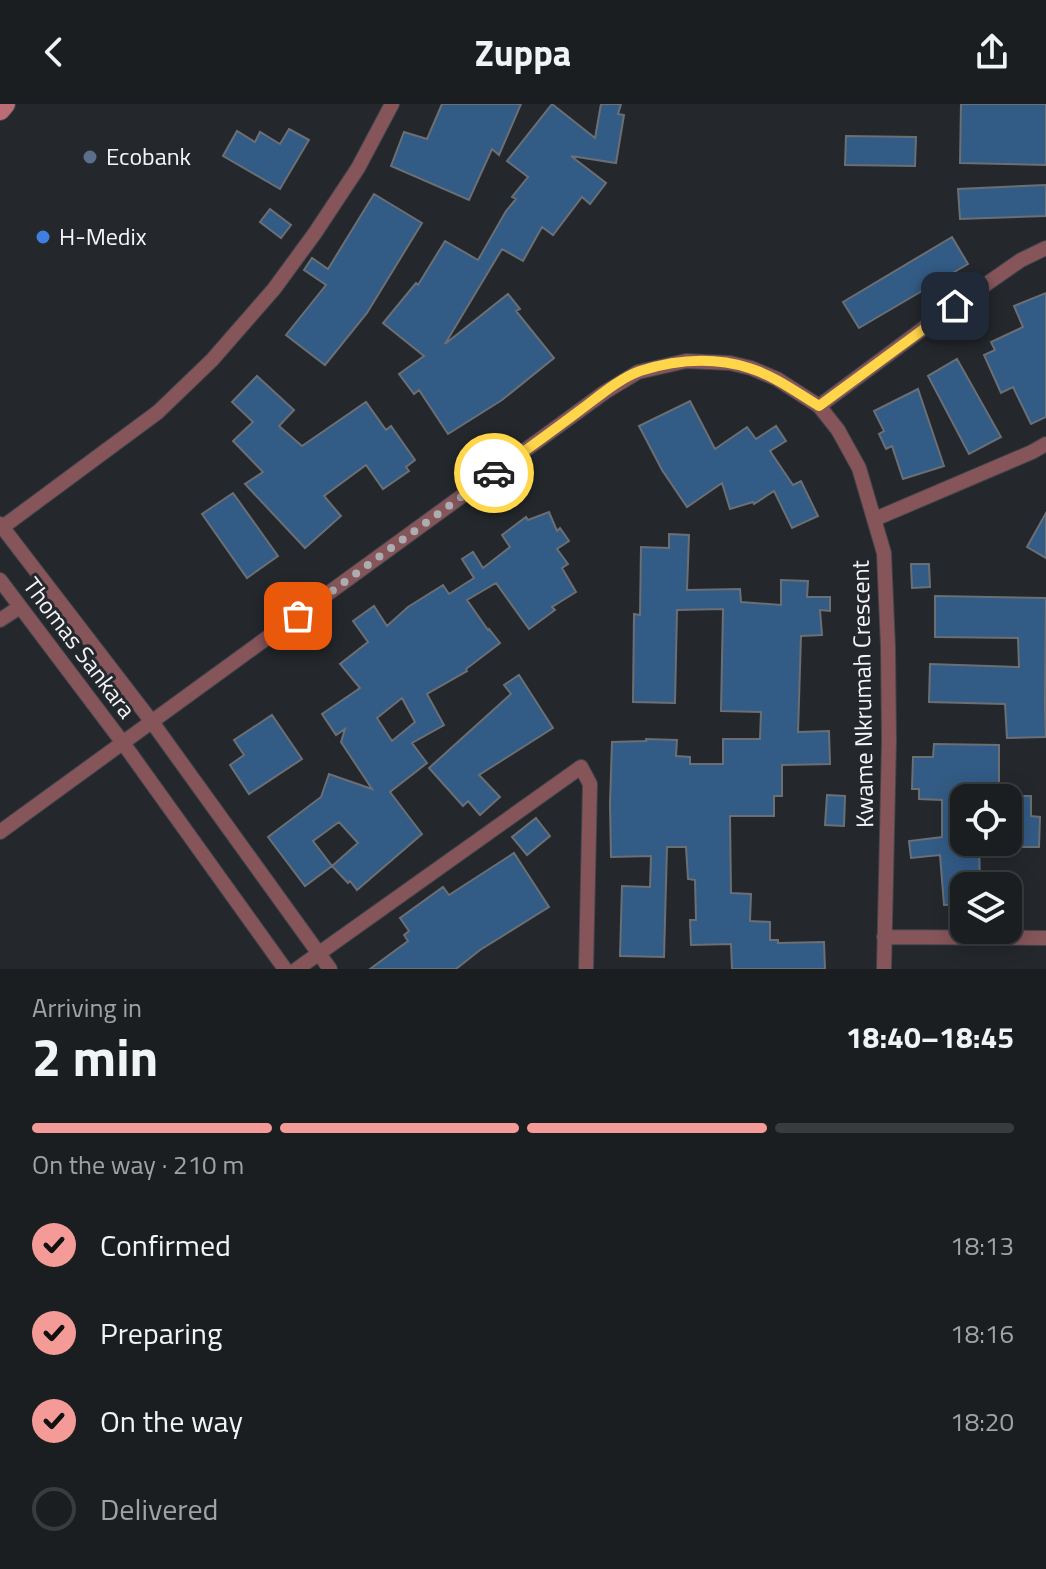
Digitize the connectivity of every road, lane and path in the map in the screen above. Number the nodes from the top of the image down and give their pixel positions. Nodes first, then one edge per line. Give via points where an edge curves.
1 (5, 104) edge
2 (392, 104) edge
3 (0, 110) edge
4 (1046, 248) edge
5 (819, 406) junction
6 (1046, 444) edge
7 (875, 519) junction
8 (1, 527) edge
9 (0, 580) edge
10 (20, 607) junction
11 (0, 620) edge
12 (152, 722) junction
13 (123, 743) junction
14 (0, 832) edge
15 (884, 937) junction
16 (1046, 938) edge
17 (318, 953) junction
18 (285, 969) edge
19 (297, 969) edge
20 (330, 969) edge
21 (586, 969) edge
22 (884, 969) edge

1 - 3 main road
2 - 8 street via 315,233 212,360 158,412
4 - 5 street via 1021,260
5 - 7 street, Kwame Nkrumah Crescent via 859,468
5 - 12 street, Kwame Nkrumah Crescent via 777,379 730,363 686,361 638,372
6 - 7 street
7 - 15 street, Kwame Nkrumah Crescent via 884,553 888,647
8 - 12 street
9 - 10 street, Thomas Sankara
10 - 11 street
10 - 13 street, Thomas Sankara
12 - 13 street, Kwame Nkrumah Crescent
12 - 17 street
13 - 14 street, Kwame Nkrumah Crescent
13 - 18 street, Thomas Sankara
15 - 16 street
15 - 22 street, Kwame Nkrumah Crescent
17 - 19 street
17 - 20 street
17 - 21 street via 581,767 590,784

